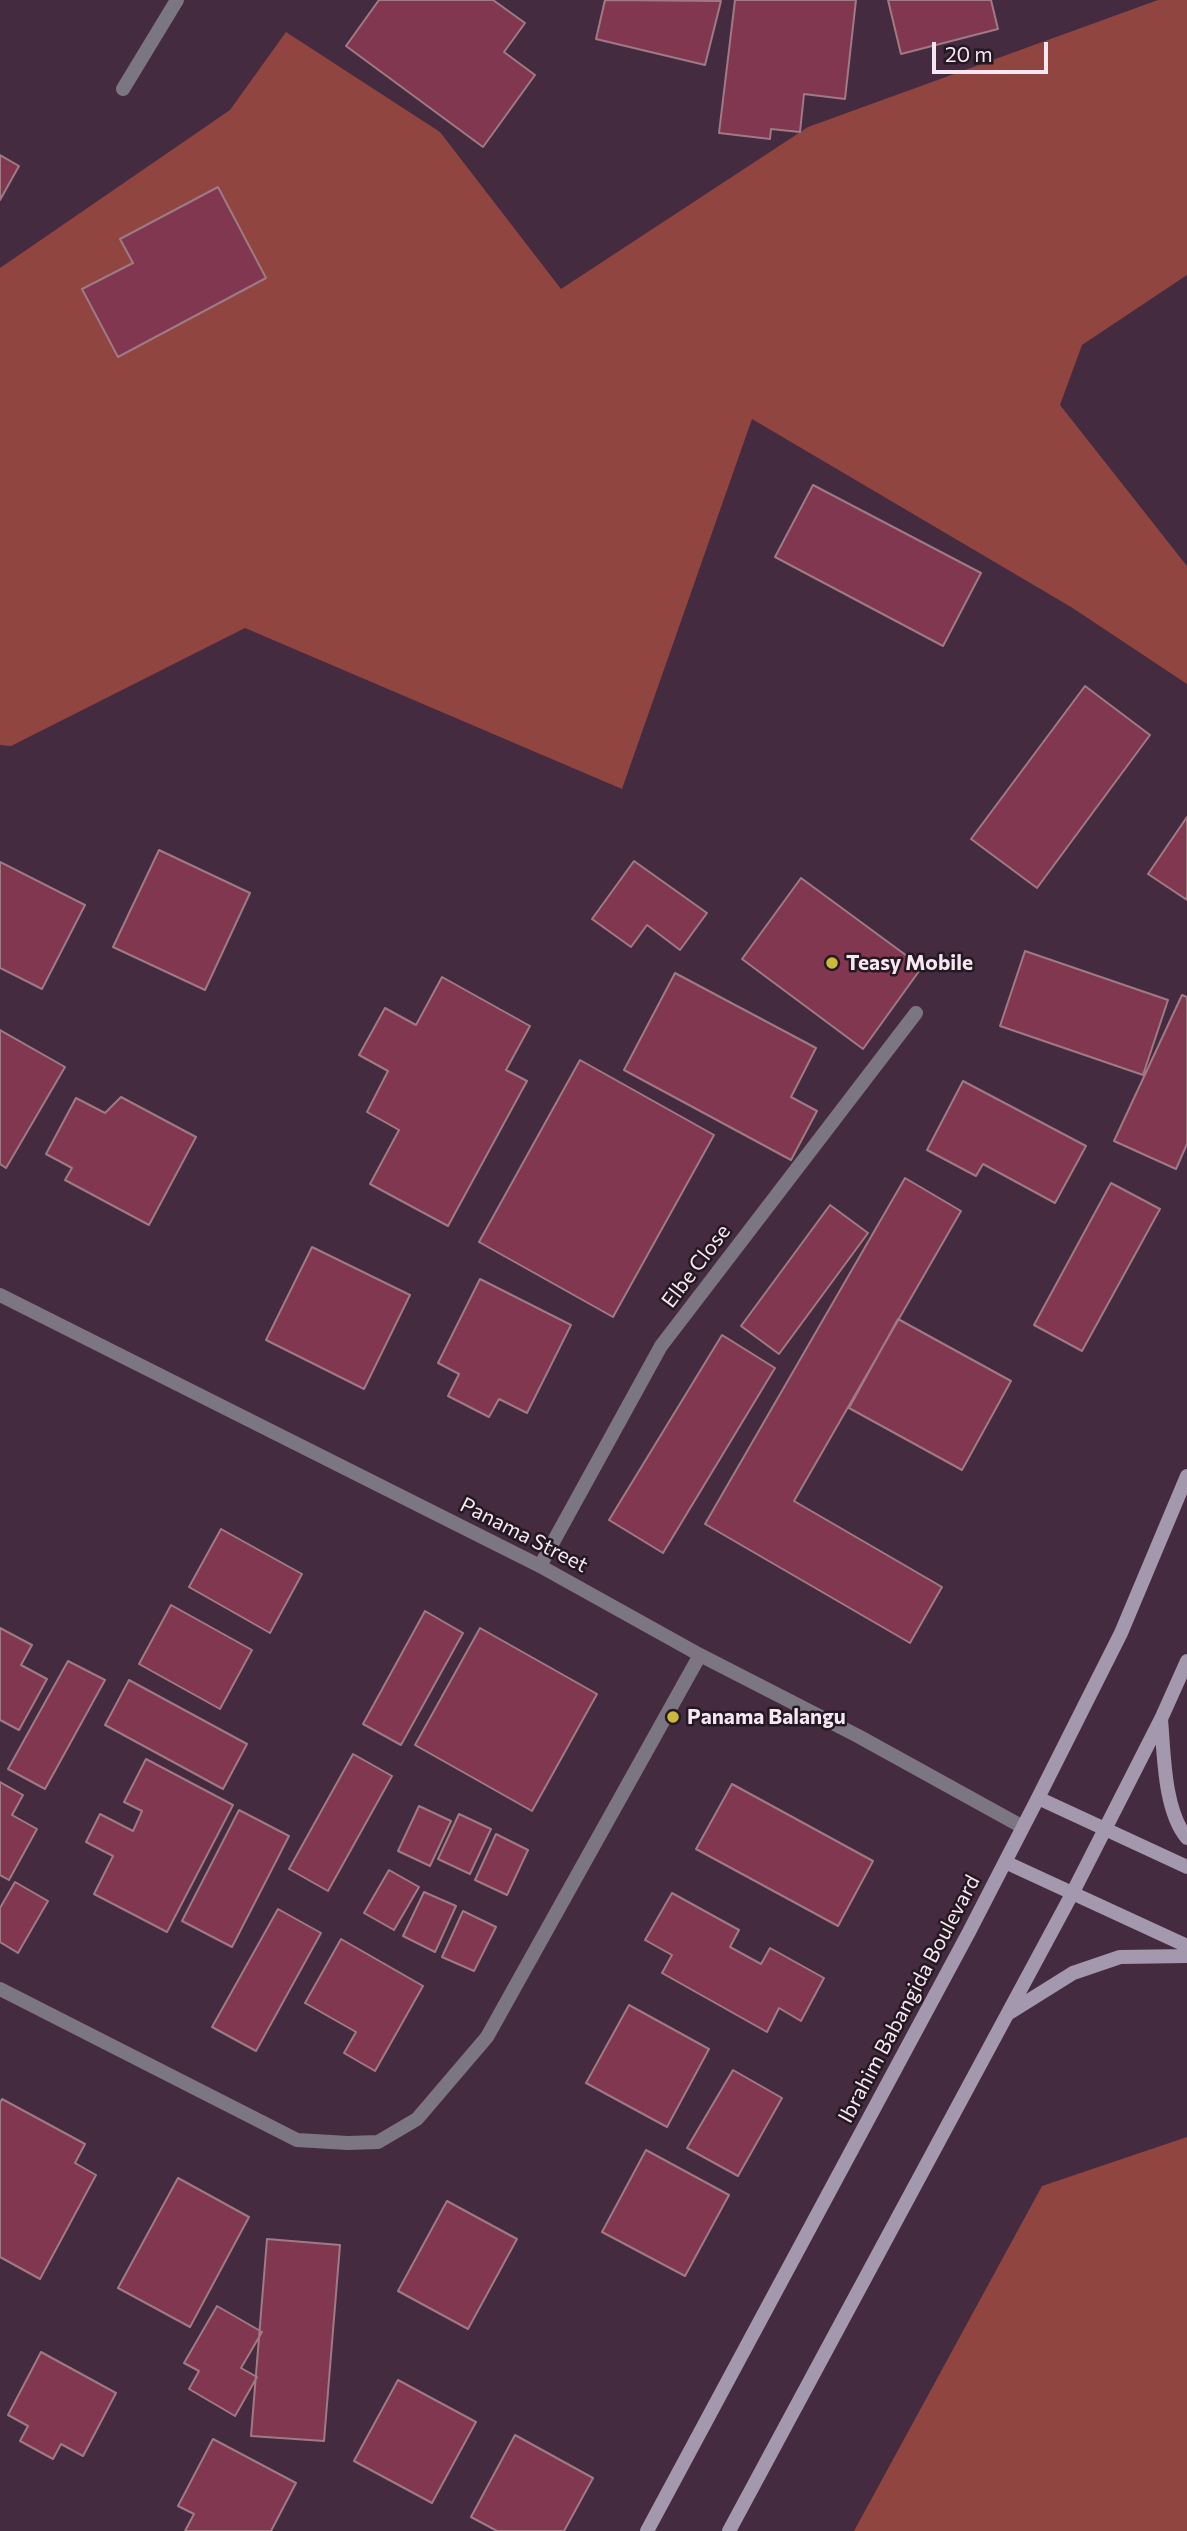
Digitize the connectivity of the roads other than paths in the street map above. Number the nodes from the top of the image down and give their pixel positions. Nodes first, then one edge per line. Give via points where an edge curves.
1 (177, 0) edge
2 (123, 89) dead end
3 (916, 1013) dead end
4 (0, 1295) edge
5 (1187, 1476) edge
6 (540, 1566) junction
7 (700, 1655) junction
8 (1187, 1661) edge
9 (1161, 1719) junction
10 (1038, 1798) junction
11 (1021, 1826) junction
12 (1104, 1829) junction
13 (1187, 1839) edge
14 (1005, 1862) junction
15 (1187, 1867) edge
16 (1072, 1894) junction
17 (1187, 1946) edge
18 (1187, 1956) edge
19 (0, 1989) edge
20 (1007, 2014) junction
21 (647, 2531) edge
22 (729, 2531) edge

1 - 2 street
3 - 6 street, Elbe Close via 661,1346
4 - 6 street, Panama Street
5 - 10 street, Ibrahim Babangida Boulevard via 1121,1633
6 - 7 street, Panama Street
7 - 11 street, Panama Street
7 - 19 street via 487,2037 417,2119 378,2142 297,2140
8 - 9 street
9 - 12 street
9 - 13 street via 1165,1773
10 - 11 street, Ibrahim Babangida Boulevard
10 - 12 street
11 - 14 street, Ibrahim Babangida Boulevard
12 - 15 street
12 - 16 street
14 - 16 street
14 - 21 street, Ibrahim Babangida Boulevard
16 - 17 street
16 - 20 street
18 - 20 street via 1119,1957 1073,1973
20 - 22 street

